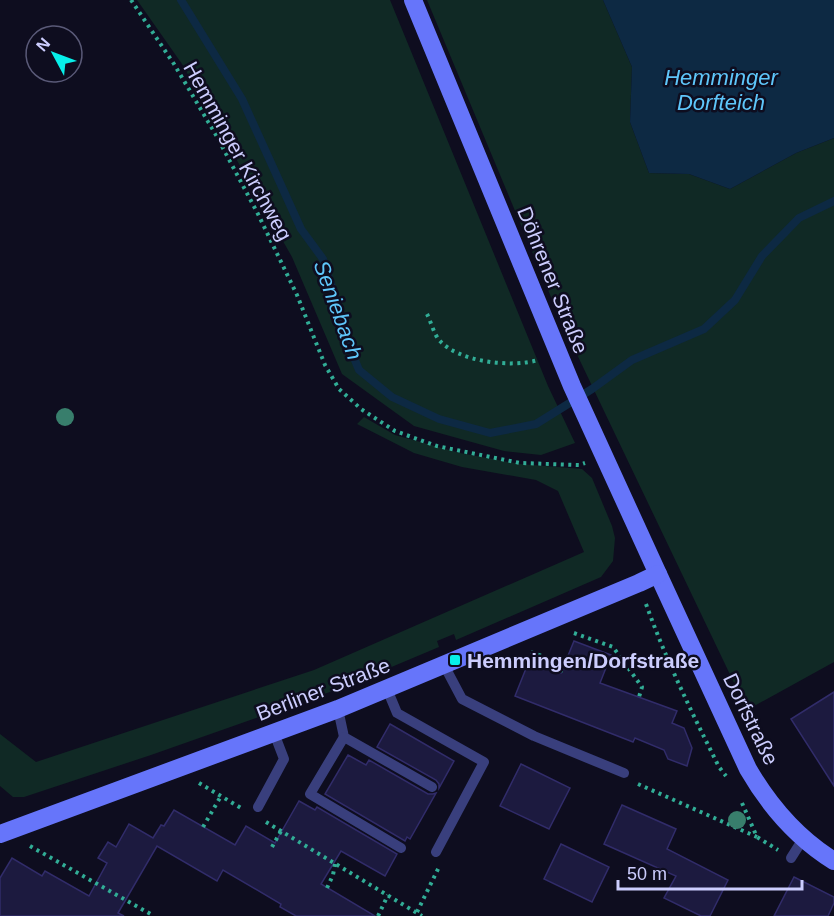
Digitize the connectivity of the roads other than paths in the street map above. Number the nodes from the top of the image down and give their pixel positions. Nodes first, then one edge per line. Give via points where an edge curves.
1 (413, 0) edge
2 (658, 574) junction
3 (444, 665) junction
4 (387, 689) junction
5 (338, 709) junction
6 (274, 733) junction
7 (344, 737) junction
8 (624, 773) road end
9 (432, 787) dead end
10 (258, 807) dead end
11 (3, 833) edge
12 (803, 839) junction
13 (401, 848) dead end
14 (436, 852) road end
15 (791, 858) dead end
16 (834, 861) edge

1 - 2 street, Döhrener Straße via 572,386
2 - 3 street, Berliner Straße
2 - 12 street, Dorfstraße via 754,779 780,816
3 - 4 street, Berliner Straße
3 - 8 lane via 462,699 534,736
4 - 5 street, Berliner Straße
4 - 14 lane via 397,713 484,762
5 - 6 street, Berliner Straße
5 - 7 lane
6 - 10 lane via 284,759
6 - 11 street, Berliner Straße
7 - 9 lane
7 - 13 lane via 310,795
12 - 15 lane
12 - 16 street, Dorfstraße

